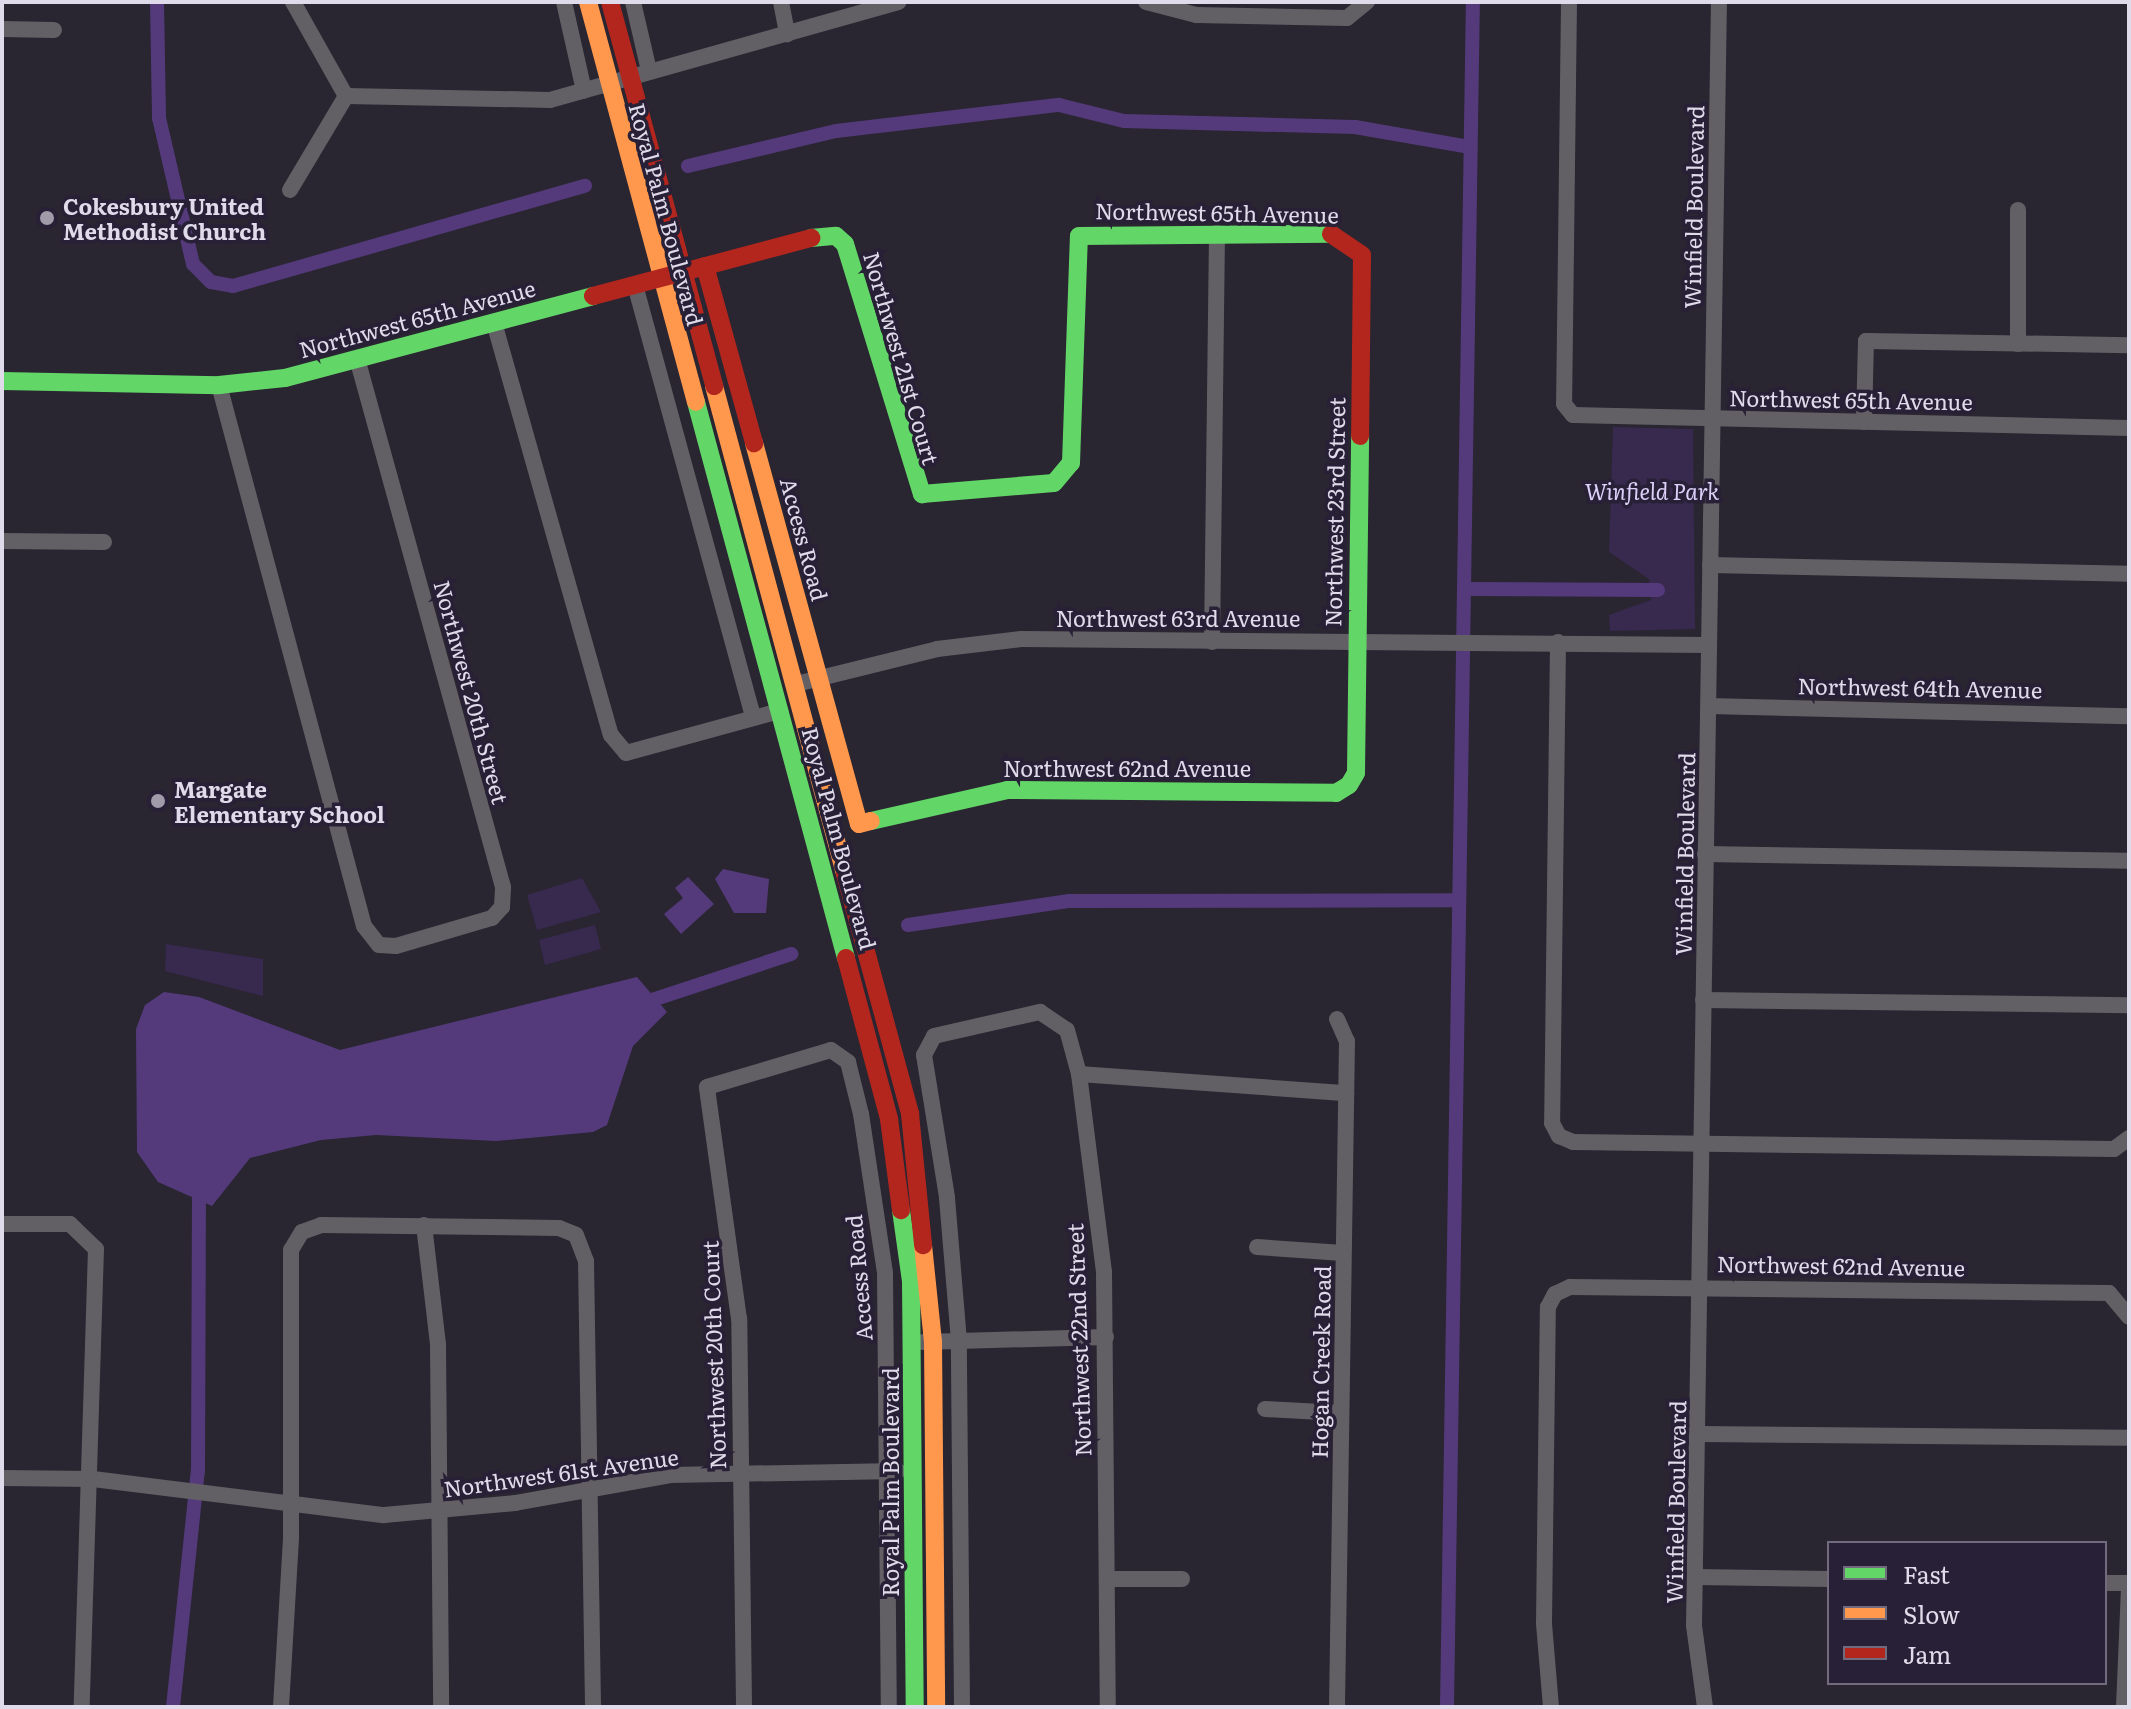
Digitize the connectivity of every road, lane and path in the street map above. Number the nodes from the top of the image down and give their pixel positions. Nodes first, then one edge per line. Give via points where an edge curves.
1 (293, 2) edge
2 (564, 2) edge
3 (588, 2) edge
4 (610, 2) edge
5 (633, 2) edge
6 (781, 2) edge
7 (899, 2) edge
8 (1146, 2) edge
9 (1569, 2) edge
10 (1719, 2) edge
11 (1365, 7) edge
12 (1224, 8) edge
13 (2, 29) edge
14 (54, 30) dead end
15 (787, 34) junction
16 (649, 71) junction
17 (627, 78) junction
18 (607, 83) junction
19 (584, 91) junction
20 (346, 96) junction
21 (290, 190) dead end
22 (2018, 210) dead end
23 (1217, 233) junction
24 (836, 236) joint
25 (1354, 241) joint
26 (705, 266) junction
27 (679, 273) junction
28 (659, 278) junction
29 (635, 285) junction
30 (495, 326) junction
31 (2018, 344) junction
32 (2129, 345) edge
33 (358, 362) junction
34 (2, 381) edge
35 (219, 385) junction
36 (1712, 421) junction
37 (1864, 422) junction
38 (2129, 428) edge
39 (1065, 476) joint
40 (2, 541) edge
41 (104, 542) dead end
42 (1710, 565) junction
43 (2129, 574) edge
44 (1356, 641) junction
45 (1212, 642) junction
46 (1558, 642) junction
47 (1709, 645) junction
48 (765, 656) junction
49 (819, 679) junction
50 (796, 684) junction
51 (1709, 706) junction
52 (780, 711) junction
53 (2129, 716) edge
54 (753, 717) junction
55 (808, 730) junction
56 (1349, 785) joint
57 (859, 824) joint
58 (1705, 854) junction
59 (2129, 861) edge
60 (1703, 1000) junction
61 (2129, 1005) edge
62 (1337, 1019) dead end
63 (831, 1050) joint
64 (1079, 1074) junction
65 (1346, 1093) junction
66 (2128, 1141) edge
67 (1700, 1143) junction
68 (2, 1224) edge
69 (424, 1225) junction
70 (1257, 1247) dead end
71 (1343, 1253) junction
72 (1699, 1287) junction
73 (2127, 1310) edge
74 (1106, 1337) junction
75 (959, 1341) junction
76 (913, 1342) junction
77 (933, 1342) junction
78 (1265, 1409) dead end
79 (1341, 1413) junction
80 (1699, 1434) junction
81 (2129, 1438) edge
82 (889, 1471) junction
83 (915, 1472) junction
84 (936, 1472) junction
85 (740, 1474) junction
86 (2, 1478) edge
87 (93, 1479) junction
88 (591, 1485) junction
89 (291, 1506) junction
90 (440, 1512) junction
91 (1695, 1577) junction
92 (1108, 1579) junction
93 (1182, 1579) dead end
94 (1827, 1579) edge
95 (2107, 1583) edge
96 (2129, 1583) edge
97 (2129, 1590) edge
98 (82, 1707) edge
99 (281, 1707) edge
100 (441, 1707) edge
101 (593, 1707) edge
102 (744, 1707) edge
103 (889, 1707) edge
104 (915, 1707) edge
105 (936, 1707) edge
106 (962, 1707) edge
107 (1108, 1707) edge
108 (1337, 1707) edge
109 (1551, 1707) edge
110 (1705, 1707) edge
111 (2124, 1707) edge

1 - 20 street
2 - 19 street
3 - 18 main road, Royal Palm Boulevard
4 - 17 main road, Royal Palm Boulevard
5 - 16 street
6 - 15 street
7 - 15 street
8 - 12 street
9 - 36 street, Northwest 65th Avenue via 1564,404 1573,415
10 - 36 street, Winfield Boulevard
11 - 12 street via 1347,18
13 - 14 street
15 - 16 street
16 - 17 street
17 - 18 street
17 - 27 main road, Royal Palm Boulevard
18 - 19 street
18 - 28 main road, Royal Palm Boulevard
19 - 20 street via 550,100
20 - 21 street
22 - 31 street
23 - 25 main road, Northwest 65th Avenue via 1338,234
23 - 39 main road, Northwest 65th Avenue via 1079,236
23 - 45 street
24 - 26 main road, Northwest 65th Avenue
24 - 39 main road, Northwest 21st Court via 845,244 922,494 1054,483
25 - 44 main road, Northwest 23rd Street via 1362,255
26 - 27 main road, Northwest 65th Avenue
26 - 49 main road, Access Road
27 - 28 main road, Northwest 65th Avenue
27 - 50 main road, Royal Palm Boulevard
28 - 29 main road, Northwest 65th Avenue
28 - 48 main road, Royal Palm Boulevard
29 - 30 main road, Northwest 65th Avenue
29 - 54 street
30 - 33 main road, Northwest 65th Avenue
30 - 54 street via 611,735 626,753
31 - 32 street
31 - 37 street via 1866,341
33 - 35 main road, Northwest 65th Avenue
33 - 35 street, Northwest 20th Street via 503,887 502,907 492,918 379,945 364,926
34 - 35 main road, Northwest 65th Avenue
36 - 37 street, Northwest 65th Avenue
36 - 42 street, Winfield Boulevard
37 - 38 street, Northwest 65th Avenue
40 - 41 street
42 - 43 street
42 - 47 street, Winfield Boulevard
44 - 45 street, Northwest 63rd Avenue
44 - 46 street, Northwest 63rd Avenue
44 - 56 main road, Northwest 23rd Street via 1356,773
45 - 49 street, Northwest 63rd Avenue via 983,642
46 - 47 street, Northwest 63rd Avenue
46 - 67 street via 1552,1123 1559,1136
47 - 51 street, Winfield Boulevard
48 - 50 main road
48 - 52 main road, Royal Palm Boulevard
49 - 50 street, Northwest 63rd Avenue
49 - 57 main road, Access Road
50 - 55 main road, Royal Palm Boulevard
51 - 53 street, Northwest 64th Avenue
51 - 58 street, Winfield Boulevard
52 - 54 street
52 - 55 main road
52 - 76 main road, Royal Palm Boulevard via 889,1119 908,1244
55 - 77 main road, Royal Palm Boulevard via 910,1114
56 - 57 main road, Northwest 62nd Avenue via 1336,793 1007,790
58 - 59 street
58 - 60 street, Winfield Boulevard
60 - 61 street
60 - 67 street, Winfield Boulevard
62 - 65 street, Hogan Creek Road via 1347,1041
63 - 82 street, Access Road via 848,1062 876,1202 889,1333
63 - 85 street, Northwest 20th Court via 707,1087 739,1319
64 - 65 street
64 - 74 street, Northwest 22nd Street
64 - 75 street, Northwest 22nd Street via 1067,1030 1040,1012 927,1043
65 - 71 street, Hogan Creek Road
66 - 67 street
67 - 72 street, Winfield Boulevard
68 - 87 street via 70,1224 86,1232 96,1249
69 - 88 street via 559,1228 576,1235 586,1261
69 - 89 street via 321,1225 302,1232 291,1250
69 - 90 street via 438,1345
70 - 71 street
71 - 79 street, Hogan Creek Road
72 - 73 street, Northwest 62nd Avenue via 2109,1293
72 - 80 street, Winfield Boulevard
72 - 109 street, Northwest 62nd Avenue via 1570,1287 1555,1294 1548,1307 1544,1623
74 - 75 street
74 - 92 street, Northwest 22nd Street
75 - 77 street
75 - 106 street
76 - 77 street
76 - 83 main road, Royal Palm Boulevard
77 - 84 main road, Royal Palm Boulevard
78 - 79 street
79 - 108 street, Hogan Creek Road
80 - 81 street
80 - 91 street, Winfield Boulevard
82 - 83 street, Northwest 61st Avenue
82 - 85 street, Northwest 61st Avenue
82 - 103 street, Access Road
83 - 84 street, Northwest 61st Avenue
83 - 104 main road, Royal Palm Boulevard
84 - 105 main road, Royal Palm Boulevard
85 - 88 street, Northwest 61st Avenue
85 - 102 street, Northwest 20th Court
86 - 87 street, Northwest 61st Avenue
87 - 89 street, Northwest 61st Avenue
87 - 98 street
88 - 90 street, Northwest 61st Avenue
88 - 101 street
89 - 90 street, Northwest 61st Avenue
89 - 99 street
90 - 100 street
91 - 94 street
91 - 110 street, Winfield Boulevard
92 - 93 street
92 - 107 street, Northwest 22nd Street
95 - 96 street
97 - 111 street

